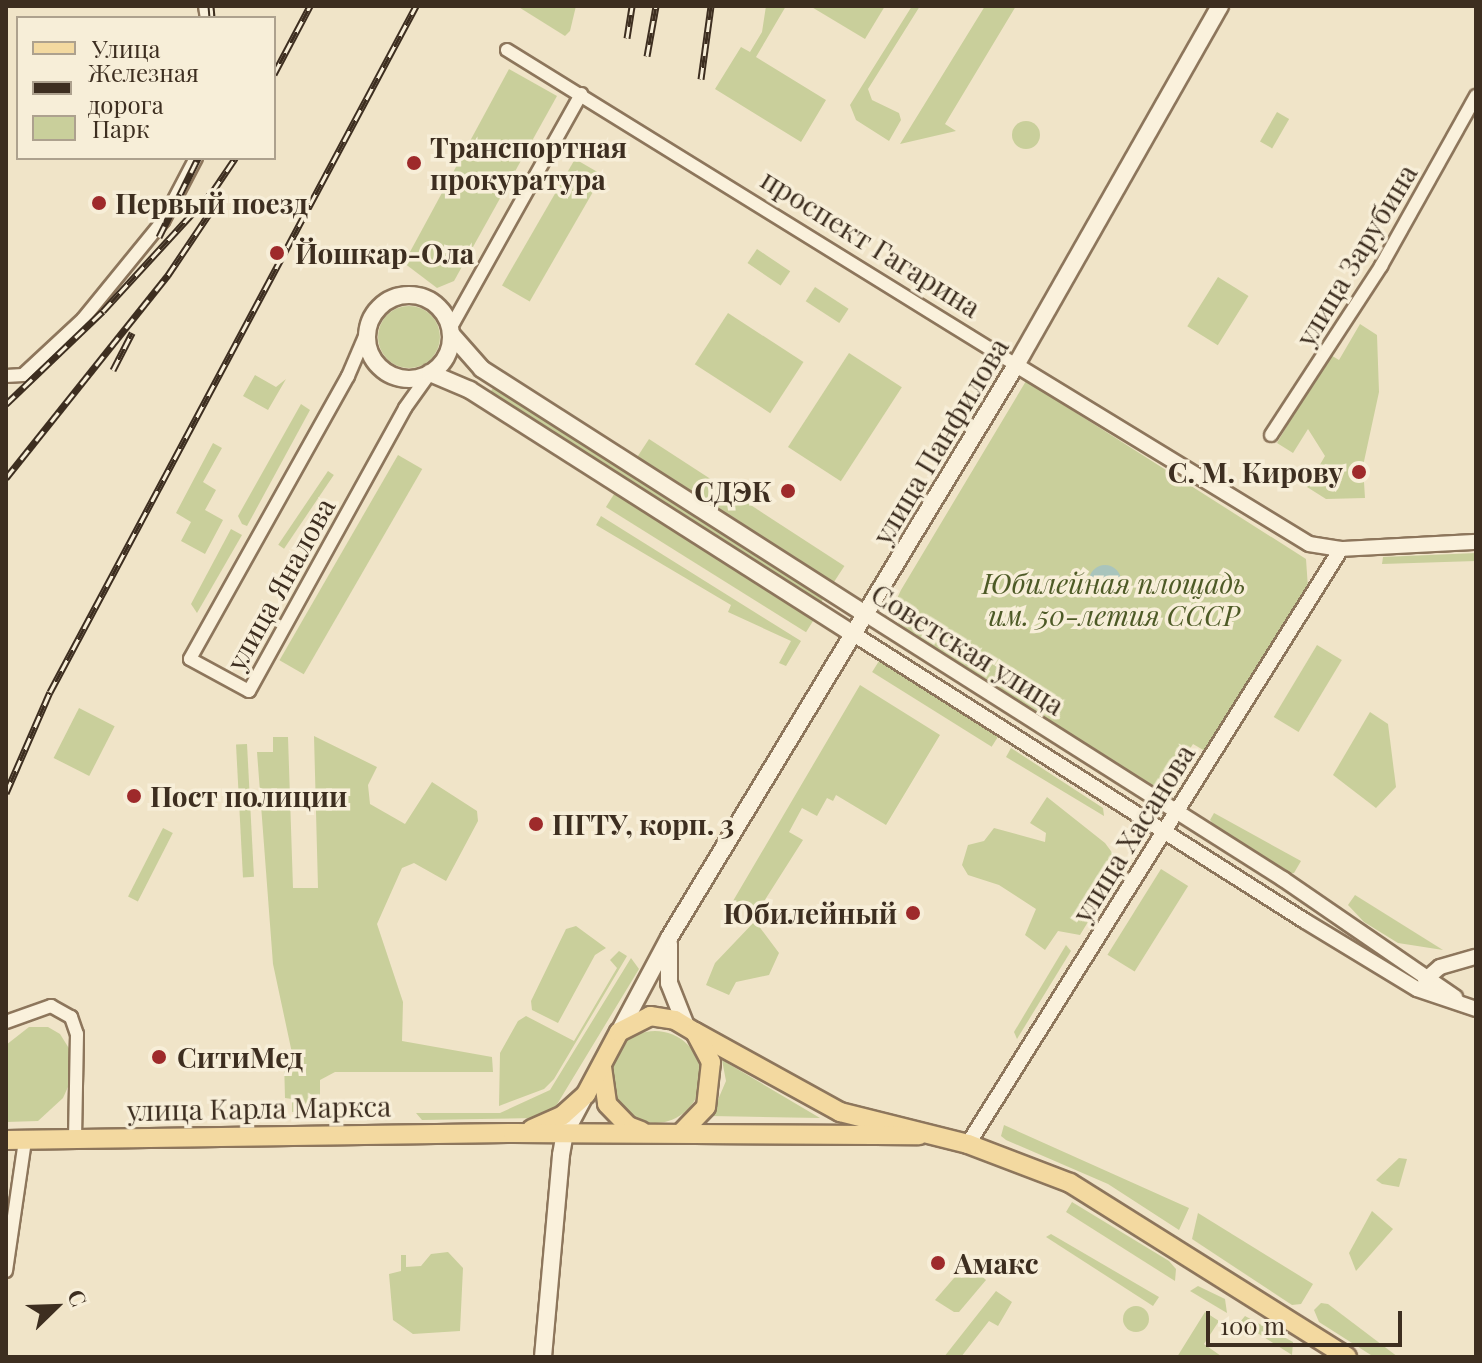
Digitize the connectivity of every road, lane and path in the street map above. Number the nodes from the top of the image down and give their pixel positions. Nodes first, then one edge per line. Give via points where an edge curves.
1 (1220, 6) edge
2 (507, 50) dead end
3 (581, 94) junction
4 (1476, 96) edge
5 (195, 160) edge
6 (451, 331) junction
7 (366, 334) junction
8 (1016, 365) junction
9 (430, 373) junction
10 (6, 376) edge
11 (1271, 435) dead end
12 (1476, 542) edge
13 (1341, 549) junction
14 (867, 615) junction
15 (855, 635) junction
16 (1177, 811) junction
17 (1164, 831) junction
18 (669, 938) junction
19 (1476, 957) edge
20 (1430, 975) junction
21 (1417, 989) junction
22 (1461, 1002) junction
23 (1476, 1009) edge
24 (6, 1022) edge
25 (691, 1029) junction
26 (619, 1032) junction
27 (604, 1060) junction
28 (586, 1094) junction
29 (682, 1132) junction
30 (513, 1133) junction
31 (565, 1133) junction
32 (645, 1133) junction
33 (919, 1135) junction
34 (75, 1139) junction
35 (6, 1140) edge
36 (25, 1140) junction
37 (968, 1144) junction
38 (6, 1271) edge
39 (543, 1357) edge
40 (1347, 1357) edge

1 - 8 main road, улица Панфилова
2 - 3 street, проспект Гагарина
3 - 6 street
3 - 8 street, проспект Гагарина
4 - 11 street, улица Зарубина via 1381,266
5 - 10 street via 163,221 83,319 23,375
6 - 7 main road via 431,301 400,295 377,309
6 - 9 main road via 442,363
6 - 14 main road, Советская улица via 482,369
7 - 9 main road via 371,356 386,372 407,379
7 - 9 street, улица Яналова via 348,376 190,659 249,691 405,408
8 - 13 street, проспект Гагарина via 1309,544
8 - 14 main road, улица Панфилова
9 - 15 main road, Советская улица via 470,390
12 - 13 street, проспект Гагарина
13 - 16 street, улица Хасанова
14 - 15 main road, улица Панфилова
14 - 16 street, Советская улица
15 - 17 street, Советская улица
15 - 18 main road, улица Панфилова
16 - 17 street, улица Хасанова
16 - 20 street, Советская улица
17 - 21 street, Советская улица
17 - 37 street, улица Хасанова
18 - 25 main road via 669,983
18 - 26 main road, улица Панфилова
19 - 20 street
20 - 21 street
20 - 22 street, Советская улица
21 - 22 street, Советская улица
22 - 23 street, Советская улица
24 - 34 street via 51,1006 71,1017 77,1034
25 - 26 main road via 650,1016
25 - 29 main road via 708,1051 713,1085 700,1116
25 - 33 main road via 840,1112
26 - 27 main road
27 - 28 main road
27 - 32 main road via 601,1077 607,1104 628,1126
28 - 30 main road, улица Карла Маркса via 547,1125
28 - 31 main road
29 - 32 main road
29 - 33 main road
30 - 31 main road, улица Карла Маркса
30 - 34 main road, улица Карла Маркса
31 - 32 main road, улица Карла Маркса
31 - 39 main road
33 - 37 main road
34 - 36 main road, улица Карла Маркса
35 - 36 main road, улица Карла Маркса
36 - 38 street
37 - 40 main road via 1080,1188

